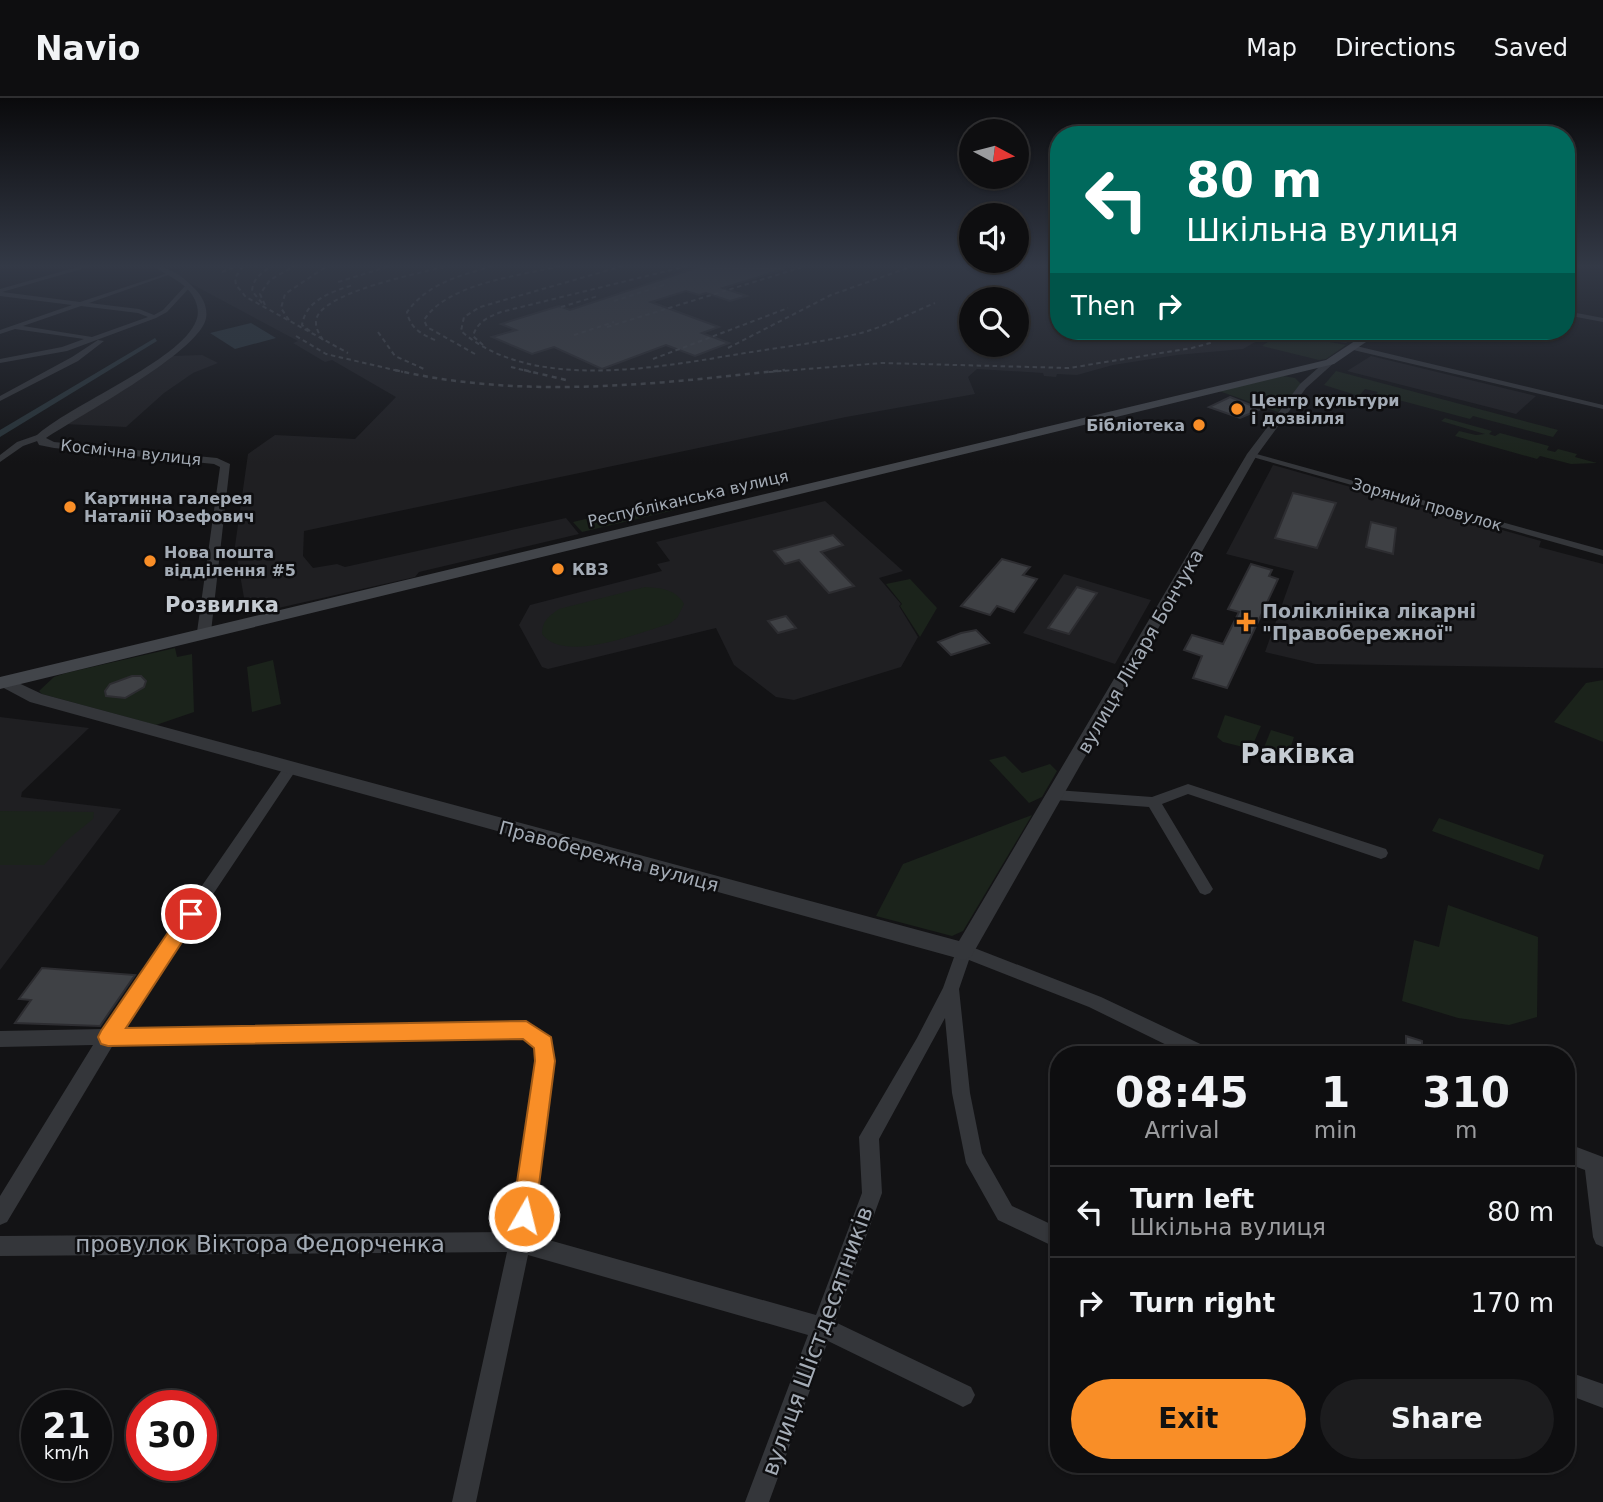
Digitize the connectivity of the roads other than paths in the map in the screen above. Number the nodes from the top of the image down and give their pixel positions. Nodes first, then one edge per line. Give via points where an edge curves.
1 (48, 332) edge
2 (116, 332) edge
3 (193, 332) edge
4 (104, 336) junction
5 (1363, 340) edge
6 (1352, 347) junction
7 (0, 361) edge
8 (1330, 362) junction
9 (1276, 374) junction
10 (1304, 385) junction
11 (0, 400) edge
12 (1603, 407) edge
13 (40, 437) junction
14 (1252, 454) junction
15 (0, 459) edge
16 (1603, 553) edge
17 (204, 632) junction
18 (50, 670) junction
19 (2, 683) edge
20 (25, 692) junction
21 (291, 767) junction
22 (1056, 795) junction
23 (1153, 802) junction
24 (1381, 853) dead end
25 (1206, 889) dead end
26 (964, 951) junction
27 (951, 989) junction
28 (108, 1037) junction
29 (0, 1039) edge
30 (1186, 1046) edge
31 (1575, 1156) edge
32 (1598, 1165) edge
33 (0, 1216) edge
34 (1050, 1235) edge
35 (1603, 1237) edge
36 (520, 1242) junction
37 (0, 1245) edge
38 (824, 1328) junction
39 (1575, 1385) edge
40 (963, 1395) dead end
41 (1603, 1396) edge
42 (464, 1502) edge
43 (757, 1502) edge

1 - 4 street
2 - 4 street
3 - 13 street
4 - 7 street
4 - 11 street via 85,353
5 - 6 main road, Республіканська вулиця
6 - 8 main road, Республіканська вулиця
6 - 12 street
8 - 9 main road, Республіканська вулиця
8 - 10 street, вулиця Лікаря Бончука
9 - 10 main road via 1300,378
9 - 17 main road, Республіканська вулиця
10 - 14 street, вулиця Лікаря Бончука
13 - 15 street via 20,444
13 - 17 street, Космічна вулиця via 43,443 54,445 217,461 226,466
14 - 16 street, Зоряний провулок
14 - 22 street, вулиця Лікаря Бончука
17 - 18 main road, Республіканська вулиця
18 - 19 main road, Республіканська вулиця
18 - 20 street via 26,685
19 - 20 street, Правобережна вулиця
20 - 21 street, Правобережна вулиця
21 - 26 street, Правобережна вулиця
21 - 28 street
22 - 23 street
22 - 26 street, вулиця Лікаря Бончука
23 - 24 street via 1188,789
23 - 25 street
26 - 27 street, вулиця Шістдесятників
26 - 30 street, Правобережна вулиця via 1095,1002
27 - 34 street via 961,1093 973,1156 1004,1213
27 - 38 street, вулиця Шістдесятників via 869,1137 872,1193
28 - 29 street
28 - 33 street
28 - 36 street via 526,1030 544,1043 545,1061
31 - 32 street
32 - 35 street
36 - 37 street, провулок Віктора Федорченка
36 - 38 street, провулок Віктора Федорченка
36 - 42 street
38 - 40 street, провулок Віктора Федорченка
38 - 43 street, вулиця Шістдесятників
39 - 41 street

